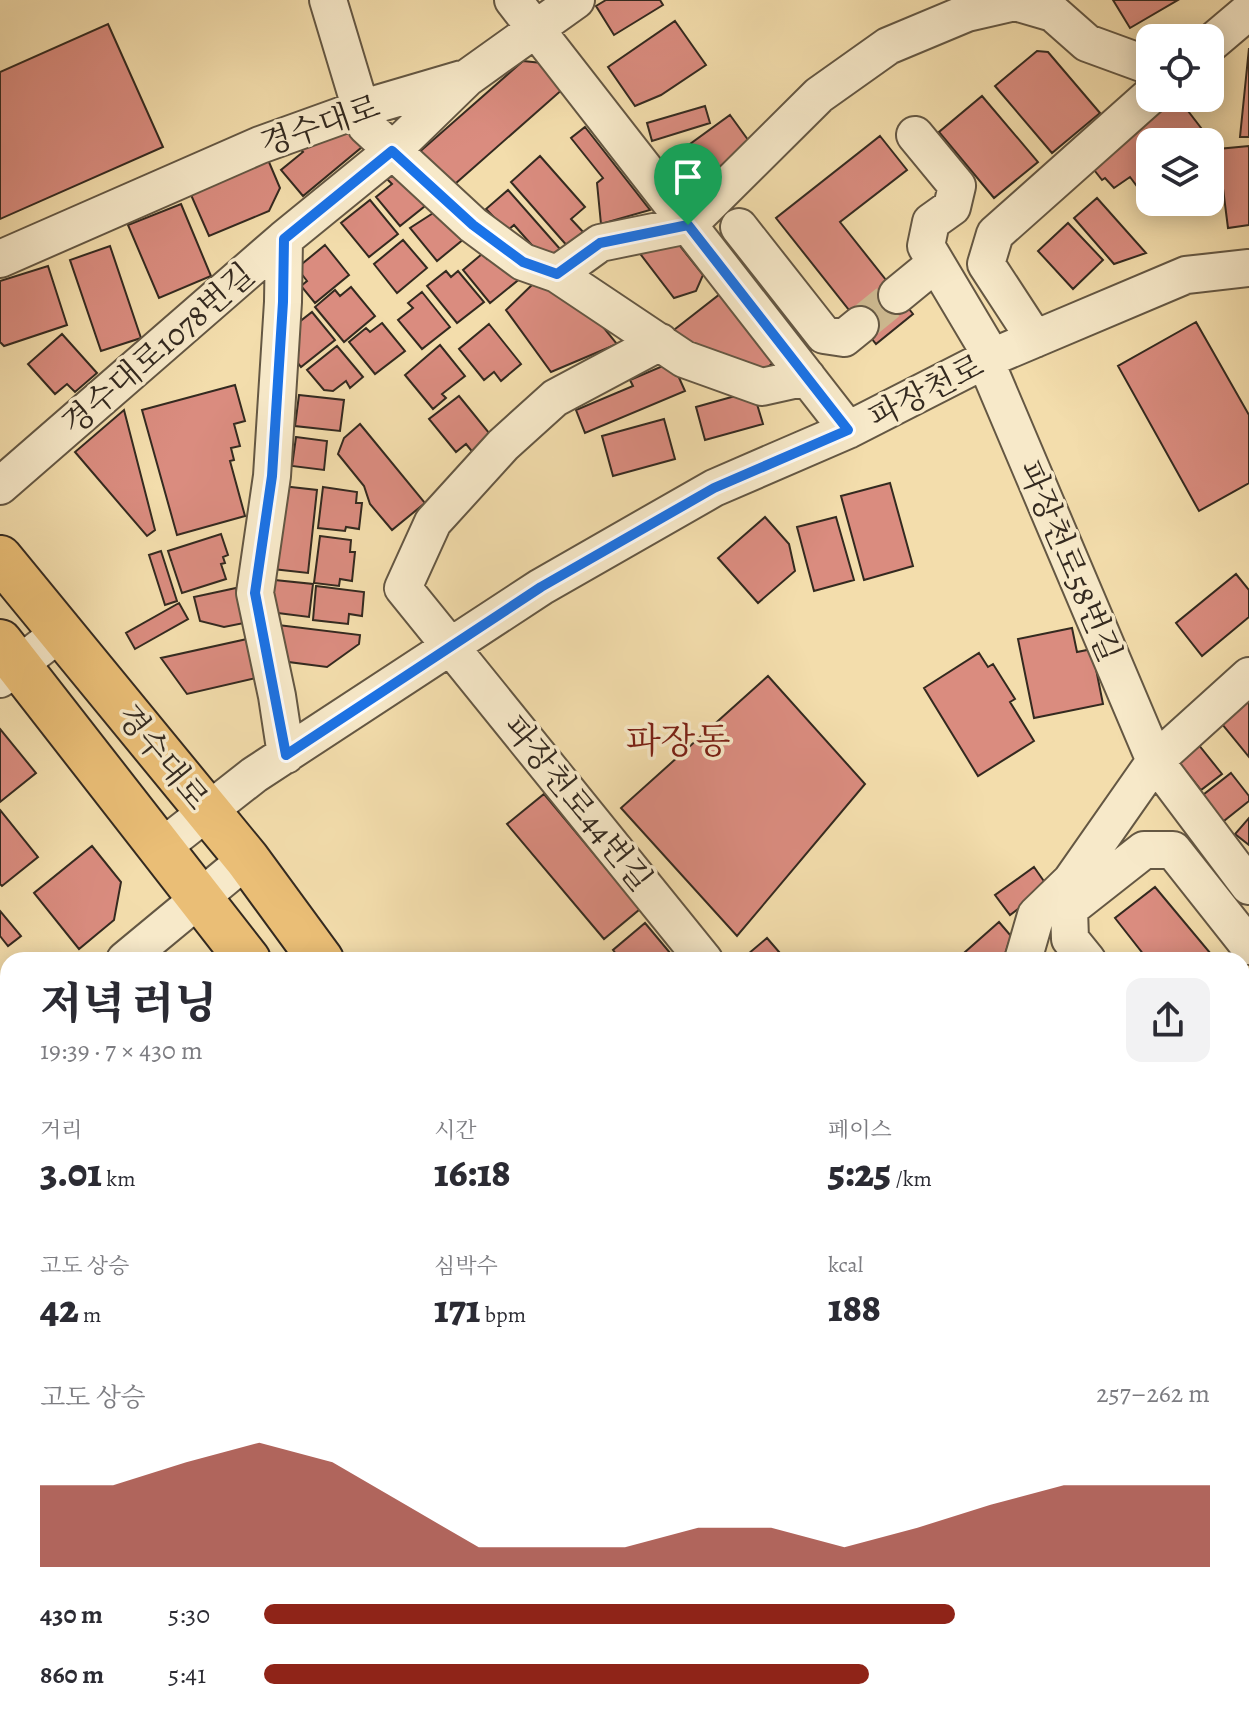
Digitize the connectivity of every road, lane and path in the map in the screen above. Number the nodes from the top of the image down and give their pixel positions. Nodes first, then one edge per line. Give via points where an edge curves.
1 (328, 0) edge
2 (576, 0) edge
3 (1249, 11) edge
4 (524, 13) edge
5 (1224, 32) edge
6 (1136, 61) edge
7 (467, 78) junction
8 (1136, 108) edge
9 (360, 109) junction
10 (915, 135) dead end
11 (392, 151) junction
12 (688, 225) junction
13 (739, 227) dead end
14 (284, 239) junction
15 (0, 259) edge
16 (936, 263) junction
17 (1249, 268) edge
18 (557, 274) junction
19 (897, 295) tunnel mouth
20 (860, 325) tunnel mouth
21 (1035, 339) junction
22 (660, 342) junction
23 (989, 359) junction
24 (807, 377) junction
25 (848, 430) junction
26 (0, 486) edge
27 (0, 558) edge
28 (61, 632) junction
29 (451, 645) junction
30 (6, 662) edge
31 (1249, 676) edge
32 (286, 755) junction
33 (1155, 761) junction
34 (208, 812) junction
35 (161, 848) junction
36 (247, 859) junction
37 (1249, 886) edge
38 (201, 898) junction
39 (1249, 946) edge
40 (135, 952) edge
41 (242, 952) edge
42 (315, 952) edge
43 (698, 952) edge
44 (1025, 952) edge
45 (1081, 952) edge

1 - 9 street
2 - 4 street, 경수대로1078번길
3 - 5 street
4 - 7 street, 경수대로1078번길
4 - 12 street
6 - 12 street via 1087,43 1053,13 1015,2 967,13 888,46 819,95
7 - 9 street, 경수대로
7 - 11 street, 경수대로1078번길
8 - 21 street via 995,234 986,264
9 - 11 street via 366,126
9 - 15 street, 경수대로 via 260,145
10 - 16 street via 957,186 952,207 931,222 926,246
11 - 14 street, 경수대로1078번길
11 - 18 street via 473,225 523,262
12 - 18 street via 600,243
12 - 24 street
13 - 20 street via 824,335 844,338
14 - 26 street, 경수대로1078번길
14 - 32 street via 272,476 255,593
16 - 19 street
16 - 23 street, 파장천로58번길
17 - 21 street, 파장천로 via 1186,275
18 - 22 street
21 - 23 street, 파장천로
22 - 24 street via 684,359 762,387
22 - 29 street via 555,398 494,454 433,522 403,588
23 - 25 street, 파장천로
23 - 33 street, 파장천로58번길
24 - 25 street
25 - 29 street, 파장천로 via 714,488
27 - 28 main road, 경수대로
28 - 30 street
28 - 34 main road, 경수대로
29 - 32 street, 파장천로
29 - 43 street, 파장천로44번길
30 - 35 main road, 경수대로
31 - 33 street
32 - 34 street, 파장천로
33 - 37 street, 파장천로58번길
33 - 44 street via 1071,881 1036,915
34 - 35 street, 파장천로
34 - 36 main road, 경수대로
35 - 38 main road, 경수대로
36 - 38 street
36 - 42 main road, 경수대로
38 - 40 street
38 - 41 main road, 경수대로
39 - 45 street via 1173,850 1144,850 1069,909 1070,939

